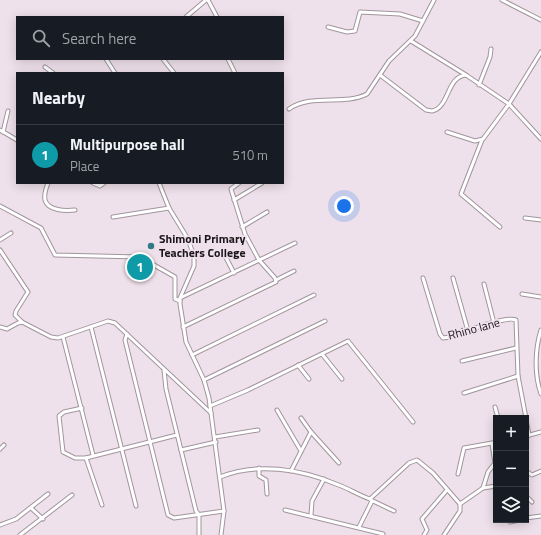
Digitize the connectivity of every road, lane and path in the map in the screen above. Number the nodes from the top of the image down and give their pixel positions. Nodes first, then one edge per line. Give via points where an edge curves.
1 (207, 0) edge
2 (434, 0) edge
3 (502, 0) edge
4 (512, 0) edge
5 (510, 4) junction
6 (187, 16) edge
7 (216, 16) edge
8 (423, 20) junction
9 (541, 20) edge
10 (328, 27) dead end
11 (410, 41) junction
12 (491, 49) dead end
13 (541, 52) edge
14 (107, 60) edge
15 (164, 60) edge
16 (228, 60) edge
17 (45, 67) dead end
18 (52, 72) edge
19 (114, 72) edge
20 (173, 72) edge
21 (234, 72) edge
22 (380, 75) junction
23 (466, 75) junction
24 (479, 85) junction
25 (509, 104) junction
26 (289, 109) dead end
27 (8, 110) dead end
28 (2, 131) edge
29 (447, 132) dead end
30 (541, 138) edge
31 (16, 139) edge
32 (482, 140) junction
33 (48, 184) edge
34 (159, 184) edge
35 (238, 184) edge
36 (260, 184) edge
37 (234, 200) junction
38 (0, 206) edge
39 (169, 208) junction
40 (75, 210) dead end
41 (267, 212) dead end
42 (113, 217) dead end
43 (525, 218) dead end
44 (541, 220) edge
45 (242, 227) junction
46 (500, 227) dead end
47 (11, 233) dead end
48 (0, 240) edge
49 (295, 243) dead end
50 (0, 250) edge
51 (223, 252) dead end
52 (259, 260) junction
53 (294, 271) dead end
54 (234, 273) junction
55 (423, 278) dead end
56 (453, 278) dead end
57 (276, 280) junction
58 (484, 284) dead end
59 (522, 294) dead end
60 (314, 295) dead end
61 (541, 297) edge
62 (180, 300) junction
63 (325, 321) dead end
64 (22, 322) junction
65 (494, 323) junction
66 (0, 327) edge
67 (91, 327) junction
68 (183, 327) junction
69 (541, 330) edge
70 (468, 331) junction
71 (127, 334) junction
72 (64, 337) junction
73 (516, 348) junction
74 (192, 354) junction
75 (322, 354) junction
76 (462, 361) dead end
77 (298, 365) junction
78 (164, 370) junction
79 (518, 376) junction
80 (308, 379) dead end
81 (342, 379) dead end
82 (204, 380) junction
83 (464, 393) dead end
84 (541, 394) edge
85 (210, 406) junction
86 (495, 407) dead end
87 (82, 408) junction
88 (277, 410) dead end
89 (211, 413) junction
90 (497, 415) edge
91 (525, 415) edge
92 (301, 418) dead end
93 (413, 422) dead end
94 (258, 430) dead end
95 (311, 432) junction
96 (541, 432) edge
97 (177, 435) junction
98 (529, 436) edge
99 (215, 437) junction
100 (150, 442) junction
101 (216, 442) junction
102 (492, 443) joint
103 (4, 445) dead end
104 (0, 449) edge
105 (121, 449) junction
106 (181, 450) junction
107 (301, 451) junction
108 (493, 451) edge
109 (93, 455) junction
110 (86, 458) junction
111 (339, 463) dead end
112 (493, 466) edge
113 (259, 468) junction
114 (291, 471) junction
115 (541, 471) edge
116 (529, 473) edge
117 (458, 474) dead end
118 (220, 477) junction
119 (324, 479) junction
120 (493, 486) edge
121 (483, 488) junction
122 (448, 490) junction
123 (48, 494) dead end
124 (267, 494) dead end
125 (72, 495) dead end
126 (529, 499) edge
127 (371, 500) junction
128 (532, 502) dead end
129 (460, 504) junction
130 (102, 505) dead end
131 (136, 506) dead end
132 (32, 508) junction
133 (285, 510) dead end
134 (224, 511) junction
135 (394, 511) dead end
136 (199, 515) junction
137 (311, 515) junction
138 (541, 516) edge
139 (529, 518) edge
140 (43, 519) junction
141 (0, 525) edge
142 (358, 527) junction
143 (383, 534) dead end
144 (20, 535) edge
145 (199, 535) edge
146 (221, 535) edge
147 (424, 535) edge
148 (444, 535) edge

1 - 6 street
1 - 7 street
2 - 8 street
3 - 5 street
4 - 5 street
5 - 9 street
8 - 10 street via 400,14 360,12 355,31 347,32
8 - 11 street
11 - 22 street
11 - 23 street
12 - 24 street
13 - 25 street
14 - 19 street
15 - 20 street
16 - 21 street
17 - 18 street
22 - 23 street via 426,110 432,111 438,108 455,80
22 - 26 street via 364,96 320,99
23 - 24 street
24 - 25 street
25 - 30 street
25 - 32 street
27 - 28 street
28 - 31 street
29 - 32 street
32 - 46 street via 461,194
33 - 40 street via 45,198 47,204 59,210
34 - 39 street
35 - 37 street via 231,189
36 - 37 street
37 - 45 street
38 - 62 street via 41,228 55,254 137,257 151,262 175,276 175,299
39 - 42 street
39 - 62 street via 188,239 194,256 194,266
41 - 45 street
43 - 44 street
45 - 52 street
47 - 48 street
49 - 52 street
50 - 64 street via 28,292 16,311
51 - 54 street
52 - 54 street
52 - 57 street
53 - 57 street
54 - 62 street
55 - 70 street, Rhino lane via 441,336 450,337
56 - 70 street
57 - 68 street
58 - 65 street
59 - 61 street
60 - 74 street
62 - 68 street
63 - 82 street
64 - 66 street via 7,329
64 - 72 street via 51,337
65 - 70 street, Rhino lane
65 - 73 street, Rhino lane via 513,318 516,320
67 - 71 street via 112,322
67 - 72 street
67 - 105 street
68 - 74 street
69 - 84 street via 536,354
71 - 78 street
71 - 100 street via 125,340
72 - 87 street
73 - 76 street
73 - 79 street, Rhino lane
74 - 82 street
75 - 77 street
75 - 81 street
75 - 93 street via 349,342
77 - 80 street
77 - 85 street
78 - 89 street
78 - 97 street via 163,377
79 - 83 street
79 - 91 street, Rhino lane
82 - 85 street
85 - 89 street
86 - 90 street
87 - 109 street
87 - 110 street via 62,413 59,420 64,452 75,458
88 - 107 street
89 - 99 street
92 - 95 street
94 - 99 street
95 - 107 street
95 - 111 street
96 - 98 street
97 - 100 street
97 - 106 street
99 - 101 street
100 - 105 street
100 - 136 street via 168,515 172,518
101 - 106 street
101 - 118 street
102 - 108 street
102 - 117 street via 464,448
103 - 104 street
105 - 109 street
105 - 131 street
106 - 136 street
107 - 114 street
109 - 110 street
110 - 130 street
112 - 121 street via 488,472
113 - 114 street
113 - 118 street
113 - 124 street via 259,476 266,480
114 - 119 street
115 - 116 street via 532,475
118 - 134 street
119 - 127 street
119 - 137 street via 313,500
120 - 121 street
121 - 129 street
122 - 127 street via 424,465 415,460
122 - 129 street
122 - 147 street via 422,519 427,530
123 - 132 street
125 - 140 street
126 - 128 street
127 - 135 street
127 - 142 street
129 - 148 street via 460,511
132 - 140 street
132 - 141 street via 16,519
133 - 137 street
134 - 136 street
134 - 146 street
136 - 145 street
137 - 142 street
138 - 139 street
140 - 144 street
142 - 143 street

